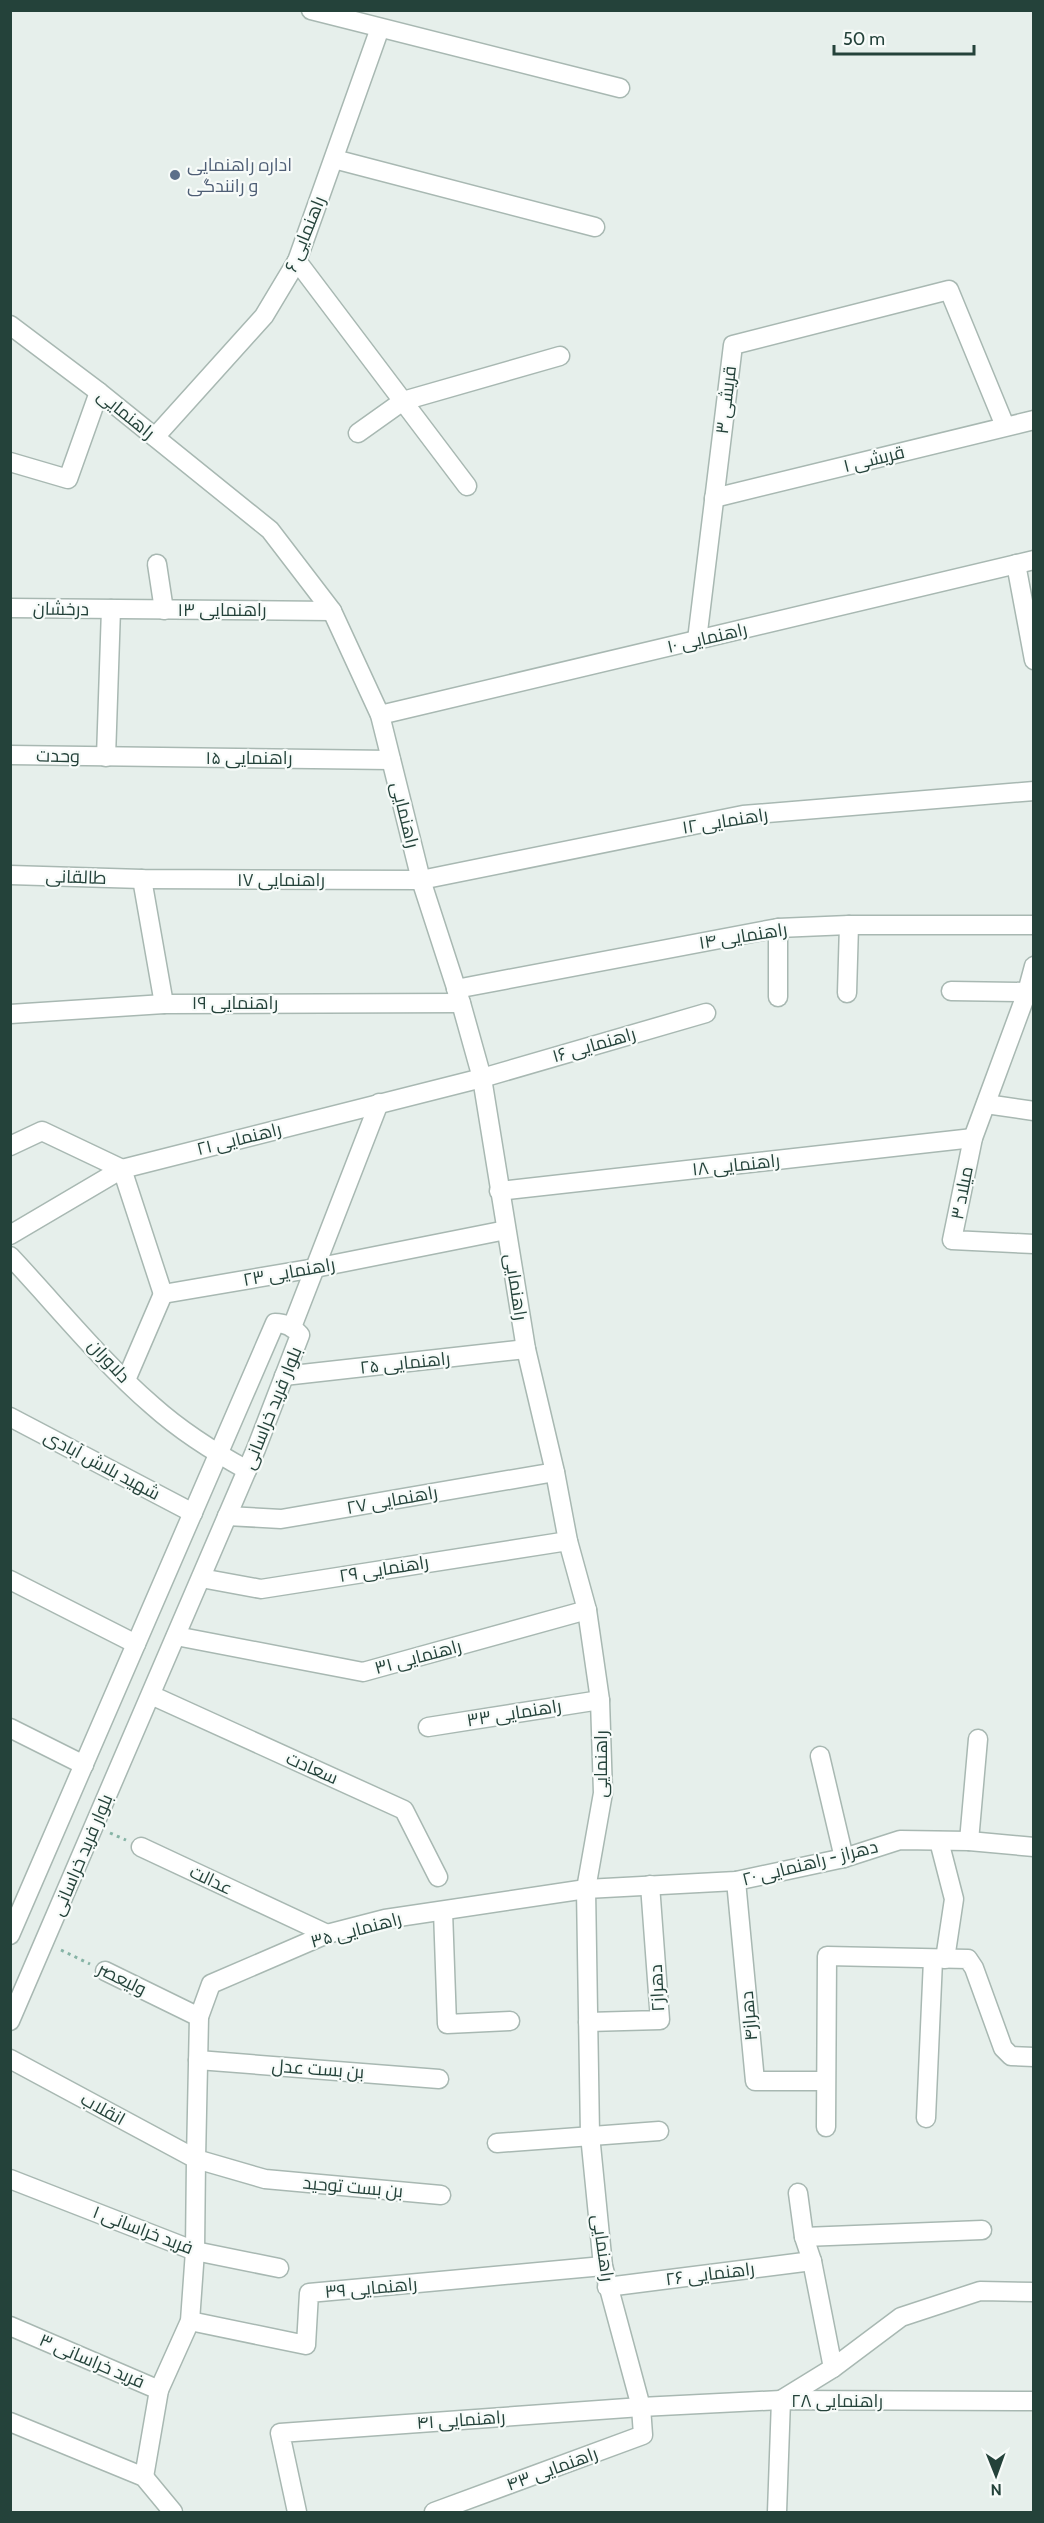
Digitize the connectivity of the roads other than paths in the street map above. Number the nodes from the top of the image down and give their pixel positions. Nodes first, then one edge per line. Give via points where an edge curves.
1 (311, 10) edge
2 (380, 28) junction
3 (620, 88) dead end
4 (334, 159) junction
5 (595, 227) dead end
6 (297, 261) junction
7 (10, 325) edge
8 (560, 357) dead end
9 (99, 392) junction
10 (403, 401) junction
11 (1034, 420) edge
12 (1005, 426) junction
13 (358, 433) dead end
14 (155, 437) junction
15 (10, 462) edge
16 (467, 486) dead end
17 (714, 498) junction
18 (1025, 562) edge
19 (157, 564) dead end
20 (10, 608) edge
21 (111, 609) junction
22 (164, 610) junction
23 (332, 611) junction
24 (697, 640) junction
25 (1034, 660) edge
26 (380, 715) junction
27 (10, 755) edge
28 (106, 757) junction
29 (391, 760) junction
30 (1034, 791) edge
31 (10, 874) edge
32 (142, 879) junction
33 (421, 880) junction
34 (849, 925) junction
35 (1034, 926) edge
36 (778, 928) junction
37 (1034, 966) edge
38 (951, 991) dead end
39 (1027, 992) junction
40 (847, 993) dead end
41 (458, 996) junction
42 (778, 997) dead end
43 (164, 1004) junction
44 (706, 1013) dead end
45 (10, 1014) edge
46 (482, 1078) junction
47 (379, 1103) junction
48 (986, 1104) junction
49 (1034, 1111) edge
50 (973, 1138) junction
51 (10, 1146) edge
52 (122, 1168) junction
53 (499, 1191) junction
54 (506, 1230) junction
55 (10, 1235) edge
56 (1034, 1244) edge
57 (10, 1256) edge
58 (315, 1268) junction
59 (163, 1294) junction
60 (292, 1327) junction
61 (526, 1350) junction
62 (284, 1376) junction
63 (126, 1380) junction
64 (10, 1417) edge
65 (218, 1454) junction
66 (247, 1470) junction
67 (555, 1472) junction
68 (193, 1513) junction
69 (227, 1516) junction
70 (568, 1540) junction
71 (201, 1578) junction
72 (10, 1580) edge
73 (587, 1610) junction
74 (176, 1636) junction
75 (136, 1644) junction
76 (151, 1695) junction
77 (600, 1700) junction
78 (428, 1727) dead end
79 (10, 1728) edge
80 (978, 1739) dead end
81 (820, 1756) dead end
82 (84, 1765) junction
83 (939, 1840) junction
84 (969, 1841) junction
85 (141, 1847) road end
86 (1034, 1847) edge
87 (844, 1858) junction
88 (438, 1877) dead end
89 (736, 1881) junction
90 (650, 1886) junction
91 (586, 1889) junction
92 (18, 1895) edge
93 (443, 1911) junction
94 (327, 1934) junction
95 (10, 1935) edge
96 (939, 1960) junction
97 (105, 1971) road end
98 (199, 2017) junction
99 (10, 2021) edge
100 (510, 2021) dead end
101 (588, 2022) junction
102 (1034, 2057) edge
103 (10, 2059) edge
104 (198, 2060) junction
105 (439, 2079) dead end
106 (825, 2081) junction
107 (926, 2118) dead end
108 (826, 2127) dead end
109 (659, 2132) dead end
110 (590, 2134) junction
111 (497, 2143) dead end
112 (196, 2159) junction
113 (10, 2179) edge
114 (265, 2179) joint
115 (798, 2193) dead end
116 (441, 2195) dead end
117 (982, 2230) dead end
118 (804, 2238) junction
119 (195, 2251) junction
120 (812, 2261) junction
121 (603, 2266) junction
122 (279, 2268) dead end
123 (607, 2287) junction
124 (1034, 2292) edge
125 (190, 2321) junction
126 (10, 2326) edge
127 (833, 2368) junction
128 (159, 2390) junction
129 (782, 2400) junction
130 (1034, 2402) edge
131 (641, 2407) junction
132 (10, 2422) edge
133 (144, 2477) junction
134 (173, 2512) edge
135 (297, 2512) edge
136 (434, 2512) edge
137 (777, 2512) edge

1 - 2 street
2 - 3 street
2 - 4 street, راهنمایی ۶
4 - 5 street
4 - 6 street, راهنمایی ۶
6 - 10 street
6 - 14 street, راهنمایی ۶ via 264,316
7 - 9 street, راهنمایی
8 - 10 street
9 - 14 street, راهنمایی
9 - 15 street via 68,478
10 - 13 street
10 - 16 street
11 - 12 street, قریشی ۱
12 - 17 street, قریشی ۱
12 - 17 street, قریشی ۳ via 949,290 733,345
14 - 23 street, راهنمایی via 270,530
17 - 24 street, قریشی ۳
18 - 24 street, راهنمایی ۱۰
18 - 25 street
19 - 22 street
20 - 21 street, درخشان
21 - 22 street, راهنمایی ۱۳
21 - 28 street
22 - 23 street, راهنمایی ۱۳
23 - 26 street, راهنمایی
24 - 26 street, راهنمایی ۱۰
26 - 29 street, راهنمایی
27 - 28 street, وحدت
28 - 29 street, راهنمایی ۱۵
29 - 33 street, راهنمایی
30 - 33 street, راهنمایی ۱۲ via 743,815
31 - 32 street, طالقانی
32 - 33 street, راهنمایی ۱۷
32 - 43 street
33 - 41 street, راهنمایی
34 - 35 street, راهنمایی ۱۴
34 - 36 street, راهنمایی ۱۴
34 - 40 street
36 - 41 street, راهنمایی ۱۴
36 - 42 street
37 - 39 street
38 - 39 street
39 - 48 street
41 - 43 street, راهنمایی ۱۹
41 - 46 street, راهنمایی
43 - 45 street, راهنمایی ۱۹
44 - 46 street, راهنمایی ۱۶
46 - 47 street, راهنمایی ۲۱
46 - 53 street, راهنمایی
47 - 52 street, راهنمایی ۲۱
47 - 58 street
48 - 49 street
48 - 50 street
50 - 53 street, راهنمایی ۱۸
50 - 56 street, میلاد ۳ via 952,1240
51 - 52 street via 42,1131
52 - 55 street, راهنمایی ۲۱
52 - 59 street
53 - 54 street, راهنمایی
54 - 58 street, راهنمایی ۲۳
54 - 61 street, راهنمایی
57 - 63 street, دلاوران
58 - 59 street, راهنمایی ۲۳
58 - 60 street
59 - 63 street
60 - 62 street, بلوار فرید خراسانی via 300,1335
60 - 65 street, بلوار فرید خراسانی via 275,1323
61 - 62 street, راهنمایی ۲۵
61 - 67 street, راهنمایی
62 - 66 street, بلوار فرید خراسانی
63 - 65 street, دلاوران via 154,1407
64 - 68 street, شهید بلاش آبادی
65 - 66 street, دلاوران
65 - 68 street, بلوار فرید خراسانی
66 - 69 street, بلوار فرید خراسانی
67 - 69 street, راهنمایی ۲۷ via 281,1519
67 - 70 street, راهنمایی
68 - 75 street, بلوار فرید خراسانی
69 - 71 street, بلوار فرید خراسانی
70 - 71 street, راهنمایی ۲۹ via 261,1588
70 - 73 street, راهنمایی
71 - 74 street, بلوار فرید خراسانی
72 - 75 street
73 - 74 street, راهنمایی ۳۱ via 363,1672
73 - 77 street, راهنمایی
74 - 76 street, بلوار فرید خراسانی
75 - 82 street, بلوار فرید خراسانی
76 - 88 street, سعادت via 405,1810
76 - 99 street, بلوار فرید خراسانی
77 - 78 street, راهنمایی ۳۳
77 - 91 street, راهنمایی via 603,1793
79 - 82 street
80 - 84 street
81 - 87 street
82 - 92 street, بلوار فرید خراسانی
83 - 84 street, دهراز - راهنمایی ۲۰
83 - 87 street, دهراز - راهنمایی ۲۰ via 900,1840
83 - 96 street via 954,1899
84 - 86 street, دهراز - راهنمایی ۲۰
85 - 94 street, عدالت
87 - 89 street, دهراز - راهنمایی ۲۰
89 - 90 street, دهراز - راهنمایی ۲۰
89 - 106 street, دهراز۴ via 755,2081
90 - 91 street, دهراز - راهنمایی ۲۰
90 - 101 street, دهراز۲ via 660,2020
91 - 93 street, راهنمایی ۳۵
91 - 101 street, راهنمایی
92 - 95 street, بلوار فرید خراسانی
93 - 94 street, راهنمایی ۳۵ via 385,1919
93 - 100 street via 447,2024
94 - 98 street, راهنمایی ۳۵ via 211,1984
96 - 102 street via 971,1961 1003,2048 1011,2056
96 - 106 street via 827,1956
96 - 107 street
97 - 98 street, ولیعصر
98 - 104 street, راهنمایی ۳۵
101 - 110 street, راهنمایی
103 - 112 street, انقلاب
104 - 105 street, بن بست عدل
104 - 112 street, راهنمایی ۳۵
106 - 108 street
109 - 110 street
110 - 111 street
110 - 121 street, راهنمایی
112 - 114 street, انقلاب
112 - 119 street
113 - 119 street, فرید خراسانی ۱
114 - 116 street, بن بست توحید
115 - 118 street
117 - 118 street
118 - 120 street
119 - 122 street, فرید خراسانی ۱
119 - 125 street
120 - 123 street, راهنمایی ۲۶
120 - 127 street
121 - 123 street, راهنمایی
121 - 125 street, راهنمایی ۳۹ via 309,2294 306,2345
123 - 131 street, راهنمایی
124 - 127 street via 980,2291 901,2317
125 - 128 street
126 - 128 street, فرید خراسانی ۳
127 - 129 street
128 - 133 street, فرید خراسانی ۳
129 - 130 street, راهنمایی ۲۸
129 - 131 street, راهنمایی ۲۸
129 - 137 street
131 - 135 street, راهنمایی ۴۱ via 280,2433
131 - 136 street, راهنمایی ۴۳ via 643,2435
132 - 133 street
133 - 134 street

